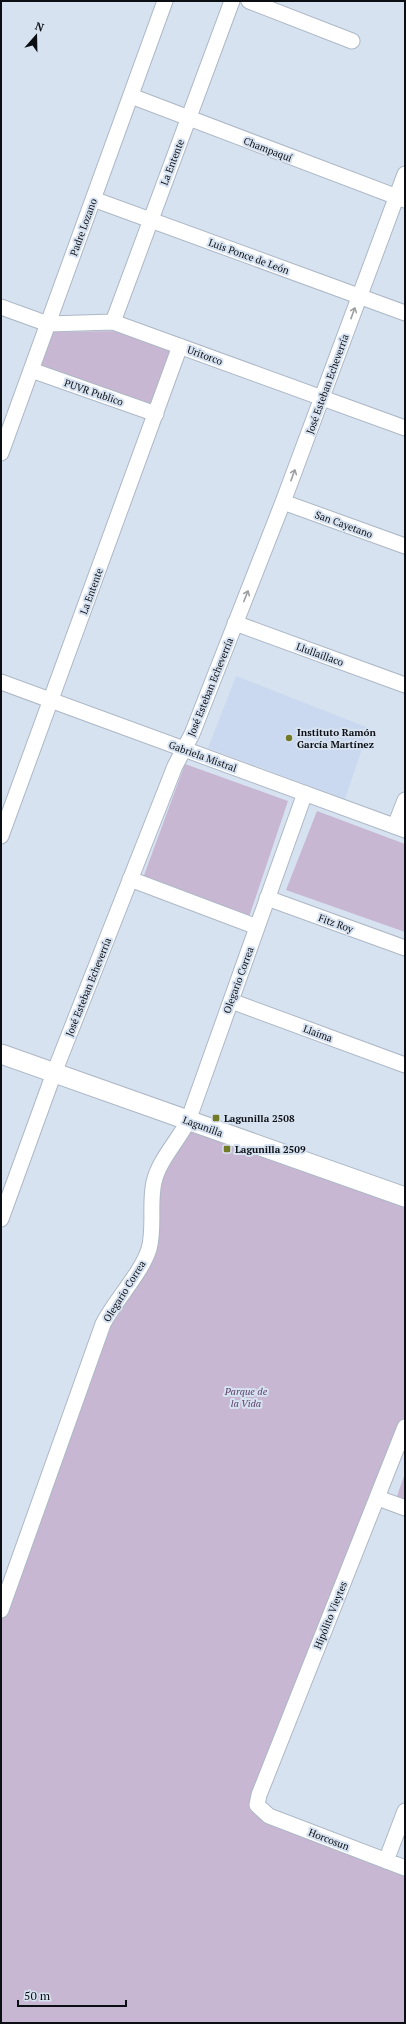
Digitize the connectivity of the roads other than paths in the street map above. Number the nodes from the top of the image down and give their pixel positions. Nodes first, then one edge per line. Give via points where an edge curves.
1 (165, 1) edge
2 (232, 1) edge
3 (249, 1) edge
4 (352, 41) dead end
5 (131, 96) junction
6 (189, 119) junction
7 (405, 174) edge
8 (93, 199) junction
9 (401, 199) edge
10 (150, 220) junction
11 (359, 297) junction
12 (1, 307) edge
13 (405, 313) edge
14 (113, 322) junction
15 (48, 324) junction
16 (180, 346) junction
17 (31, 370) junction
18 (322, 397) junction
19 (156, 414) junction
20 (405, 428) edge
21 (1, 454) edge
22 (283, 502) junction
23 (405, 546) edge
24 (235, 623) junction
25 (1, 682) edge
26 (405, 685) edge
27 (52, 700) junction
28 (184, 749) junction
29 (305, 793) junction
30 (405, 800) edge
31 (400, 828) edge
32 (1, 836) edge
33 (130, 879) junction
34 (267, 898) junction
35 (257, 927) junction
36 (405, 948) edge
37 (231, 1001) junction
38 (1, 1054) edge
39 (405, 1065) edge
40 (54, 1073) junction
41 (188, 1121) junction
42 (405, 1197) edge
43 (1, 1219) edge
44 (405, 1427) edge
45 (378, 1498) junction
46 (405, 1508) edge
47 (1, 1610) edge
48 (257, 1804) joint
49 (405, 1811) edge
50 (386, 1861) junction
51 (405, 1868) edge

1 - 5 street, Padre Lozano
2 - 6 street, La Entente
3 - 4 street
5 - 6 street, Champaquí
5 - 8 street, Padre Lozano
6 - 9 street, Champaquí
6 - 10 street, La Entente
7 - 9 street, José Esteban Echeverría
8 - 10 street, Luis Ponce de León
8 - 15 street, Padre Lozano
9 - 11 street, José Esteban Echeverría
10 - 11 street, Luis Ponce de León
10 - 14 street, La Entente
11 - 13 street, Luis Ponce de León
18 -> 11 street, José Esteban Echeverría
12 - 15 street, Uritorco
14 - 15 street, Uritorco
14 - 16 street, Uritorco
15 - 17 street, Padre Lozano
16 - 18 street, Uritorco
16 - 19 street, La Entente
17 - 19 street, PUVR Publico
17 - 21 street, Padre Lozano
18 - 20 street, Uritorco
22 -> 18 street, José Esteban Echeverría
19 - 27 street, La Entente
22 - 23 street, San Cayetano
24 -> 22 street, José Esteban Echeverría
24 - 26 street, Llullaillaco
24 - 28 street, José Esteban Echeverría
25 - 27 street, Gabriela Mistral
27 - 28 street, Gabriela Mistral
27 - 32 street, La Entente
28 - 29 street, Gabriela Mistral
28 - 33 street, José Esteban Echeverría
29 - 31 street, Gabriela Mistral
29 - 34 street, Olegario Correa
30 - 31 street
33 - 35 street
33 - 40 street, José Esteban Echeverría
34 - 35 street, Olegario Correa
34 - 36 street, Fitz Roy
35 - 37 street, Olegario Correa
37 - 39 street, Llaima
37 - 41 street, Olegario Correa
38 - 40 main road, Lagunilla
40 - 41 main road, Lagunilla
40 - 43 street, José Esteban Echeverría
41 - 42 main road, Lagunilla
41 - 47 street, Olegario Correa via 154,1180 149,1249 103,1324
44 - 45 street, Hipólito Vieytes
45 - 46 street
45 - 48 street, Hipólito Vieytes
48 - 50 street, Horcosun via 269,1816
49 - 50 street
50 - 51 street, Horcosun

